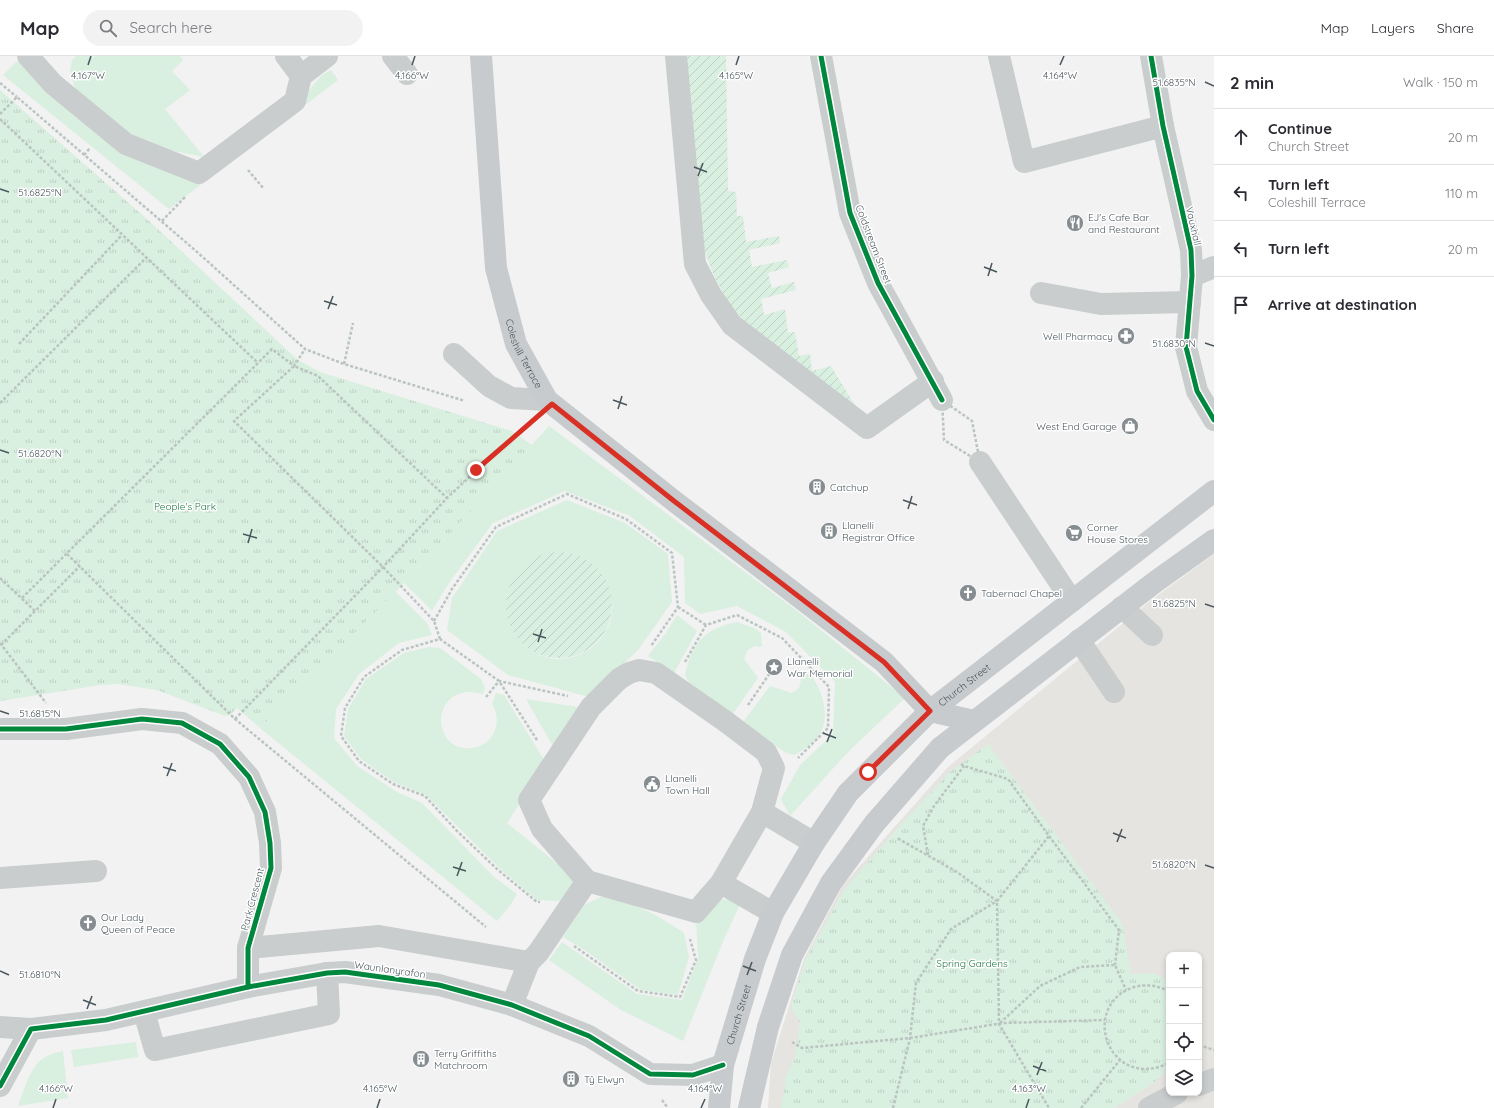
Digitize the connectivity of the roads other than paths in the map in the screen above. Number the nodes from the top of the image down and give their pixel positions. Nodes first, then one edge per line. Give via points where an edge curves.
1 (28, 56) edge
2 (286, 56) edge
3 (327, 56) edge
4 (393, 56) edge
5 (482, 56) edge
6 (676, 56) edge
7 (821, 56) edge
8 (999, 56) edge
9 (1151, 56) edge
10 (408, 74) dead end
11 (301, 76) junction
12 (1162, 126) junction
13 (1214, 267) edge
14 (1192, 276) junction
15 (1041, 293) dead end
16 (1190, 302) junction
17 (454, 354) dead end
18 (933, 381) junction
19 (942, 400) road end
20 (550, 402) junction
21 (1214, 420) edge
22 (980, 462) road end
23 (1214, 491) edge
24 (1214, 540) edge
25 (1072, 601) junction
26 (1122, 607) junction
27 (1152, 635) dead end
28 (1079, 640) junction
29 (1114, 692) dead end
30 (930, 711) junction
31 (974, 721) junction
32 (0, 729) edge
33 (762, 812) junction
34 (814, 843) junction
35 (96, 871) dead end
36 (0, 878) edge
37 (587, 881) junction
38 (721, 883) junction
39 (773, 913) junction
40 (248, 948) junction
41 (529, 962) junction
42 (327, 974) junction
43 (248, 987) junction
44 (512, 1005) junction
45 (144, 1012) junction
46 (0, 1027) edge
47 (30, 1029) junction
48 (723, 1064) junction
49 (1214, 1079) edge
50 (1202, 1084) edge
51 (0, 1086) edge
52 (1171, 1096) edge
53 (719, 1108) edge
54 (749, 1108) edge
55 (1149, 1108) edge

1 - 11 street via 53,84 126,144 199,173 295,101
2 - 11 street
3 - 11 street
4 - 10 street
5 - 20 main road, Coleshill Terrace via 496,268 516,344
6 - 18 street via 695,264 711,295 732,325 866,428
7 - 18 street, Coldstream Street via 850,213 878,283
8 - 12 street via 1024,162
9 - 12 street, Vauxhall
12 - 14 street, Vauxhall via 1191,250
13 - 14 street
14 - 16 street, Vauxhall
15 - 16 street via 1101,304
16 - 21 street, Vauxhall via 1186,347 1197,390
17 - 20 street via 489,386 511,398
18 - 19 street, Coldstream Street
20 - 30 main road, Coleshill Terrace via 884,662
22 - 25 street
23 - 25 main road, Church Street
24 - 26 main road
25 - 30 main road, Church Street
26 - 27 street
26 - 28 main road
28 - 29 street
28 - 31 main road
30 - 31 main road
30 - 34 main road, Church Street via 848,793
31 - 54 main road via 940,748 874,824 831,883 792,955 768,1027
32 - 40 street, Park Crescent via 66,729 142,718 182,723 220,744 250,777 265,812 270,843 271,868
33 - 34 street
33 - 37 street via 774,768 766,752 656,672 639,670 629,673 591,707 530,800 542,830
33 - 38 street
34 - 39 main road, Church Street
35 - 36 street
37 - 38 street via 696,912
37 - 41 street via 538,953
38 - 39 street
39 - 48 main road, Church Street via 755,959
40 - 41 street via 379,936
40 - 43 street, Park Crescent
41 - 44 street
42 - 43 street, Waunlanyrafon
42 - 44 street, Waunlanyrafon via 345,972 439,985
42 - 45 street via 329,1014 155,1050
43 - 45 street, Waunlanyrafon
44 - 48 street, Waunlanyrafon via 589,1036 650,1074 693,1075
45 - 47 street, Waunlanyrafon via 106,1020
46 - 47 street, Waunlanyrafon
47 - 51 street
48 - 53 main road, Church Street
49 - 50 street
52 - 55 street

